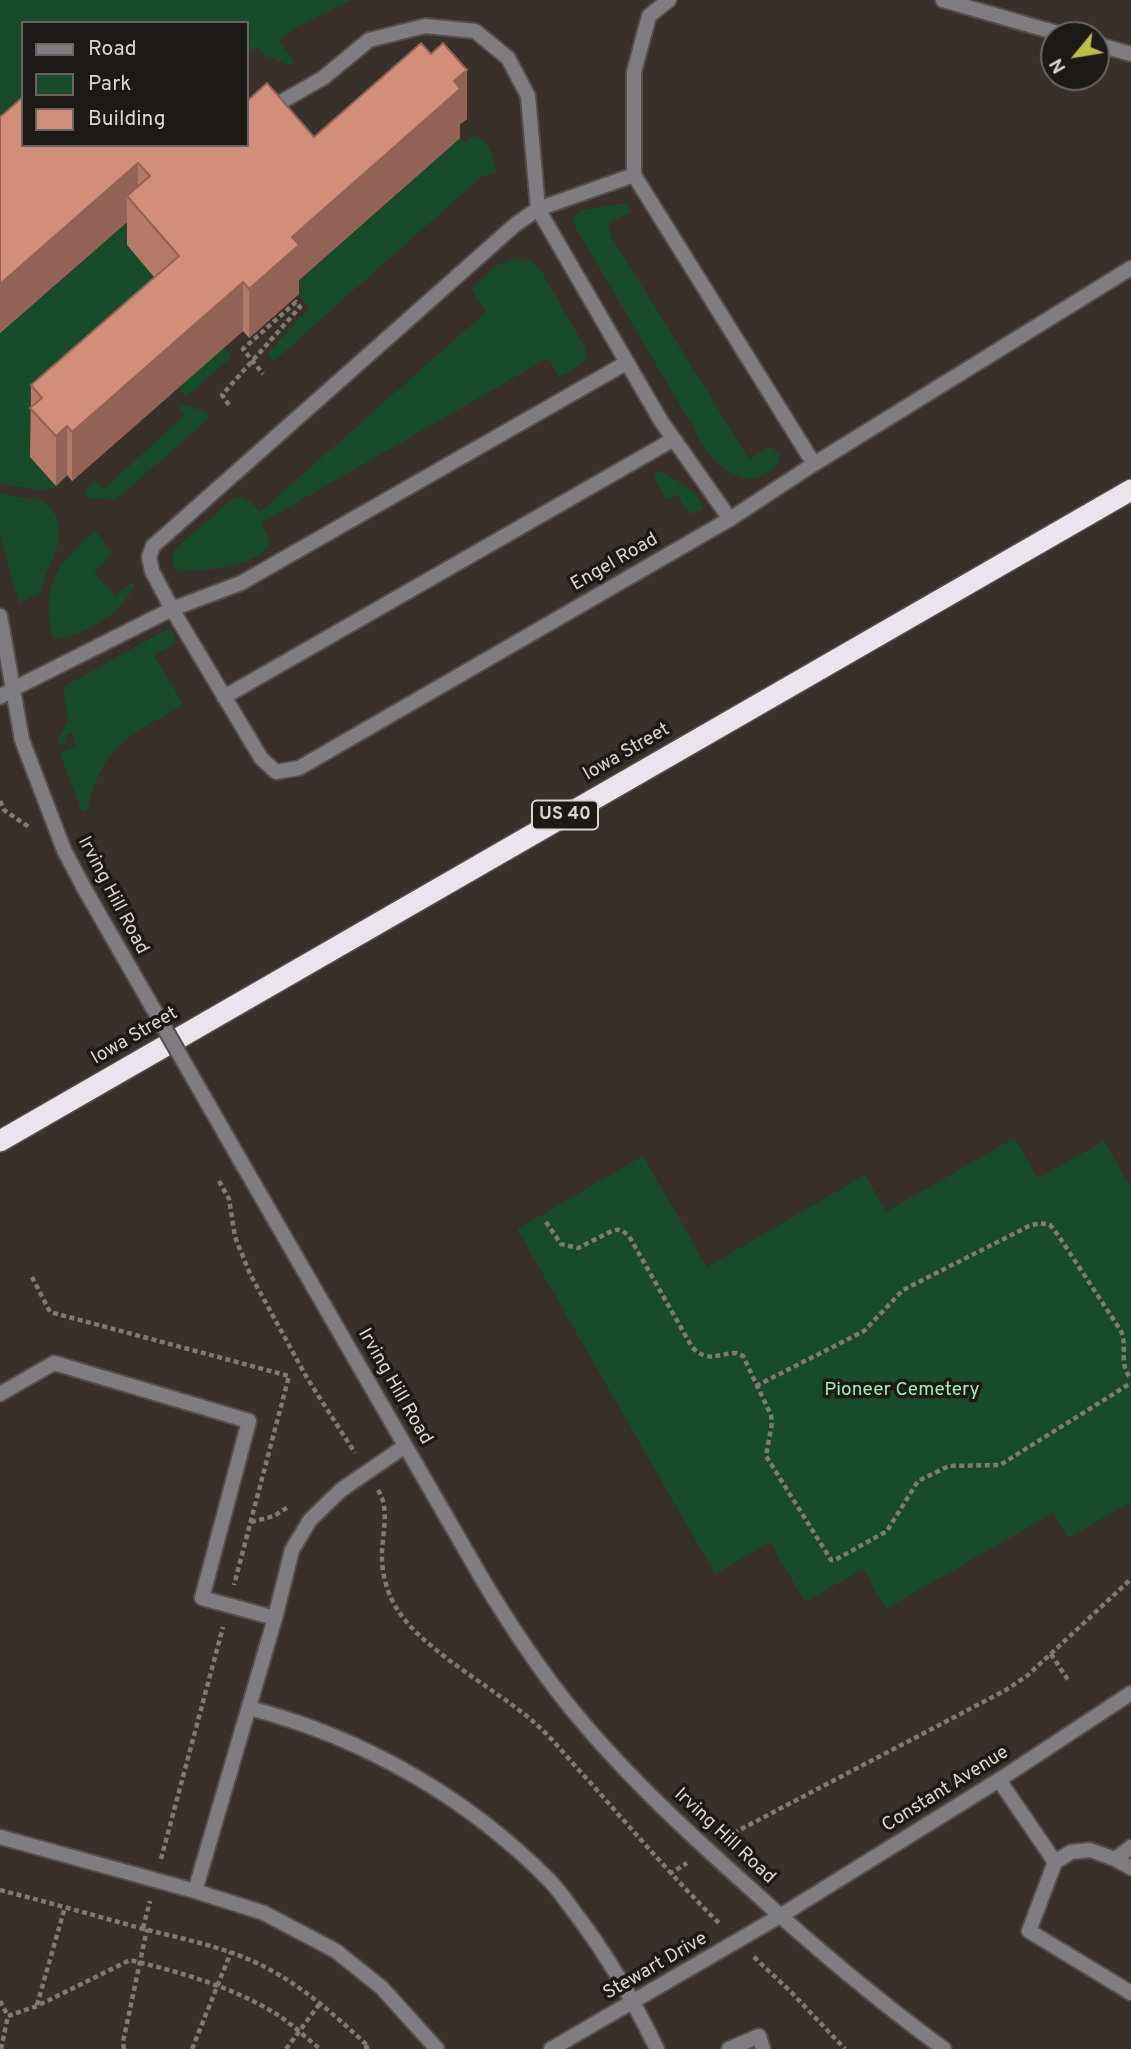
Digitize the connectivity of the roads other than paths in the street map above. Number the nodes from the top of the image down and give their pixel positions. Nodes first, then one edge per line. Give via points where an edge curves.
1 (669, 0) edge
2 (943, 0) edge
3 (1040, 28) edge
4 (1110, 48) edge
5 (1131, 54) edge
6 (248, 116) edge
7 (634, 175) junction
8 (538, 209) junction
9 (1131, 268) edge
10 (626, 363) junction
11 (674, 439) junction
12 (814, 464) junction
13 (1131, 490) edge
14 (730, 519) junction
15 (172, 609) junction
16 (0, 616) edge
17 (7, 693) edge
18 (224, 697) junction
19 (0, 1141) edge
20 (0, 1394) edge
21 (405, 1447) junction
22 (275, 1618) junction
23 (1131, 1693) edge
24 (249, 1708) junction
25 (999, 1780) junction
26 (0, 1837) edge
27 (1131, 1847) edge
28 (1115, 1858) junction
29 (1055, 1862) junction
30 (1131, 1868) edge
31 (195, 1891) junction
32 (780, 1916) junction
33 (1131, 1993) edge
34 (634, 2001) junction
35 (437, 2049) edge
36 (551, 2049) edge
37 (657, 2049) edge
38 (729, 2049) edge
39 (763, 2049) edge
40 (944, 2049) edge

1 - 7 street via 649,16 634,72
2 - 3 street
4 - 5 street
6 - 8 street via 323,78 369,40 425,26 475,32 508,58 528,96
7 - 8 street, Engel Road
7 - 12 street
8 - 10 street
8 - 15 street, Engel Road via 153,546 149,557 152,571
9 - 12 street, Engel Road
10 - 11 street
10 - 15 street via 241,583
11 - 14 street
11 - 18 street
12 - 14 street, Engel Road
13 - 19 highway, Iowa Street / US 40
14 - 18 street, Engel Road via 299,768 276,772 261,758
15 - 17 street
15 - 18 street, Engel Road
16 - 17 street, Irving Hill Road
17 - 21 street, Irving Hill Road, bridge via 55,827 84,888
20 - 22 street via 54,1363 249,1421 202,1598
21 - 22 street via 341,1490 310,1520 292,1550
21 - 32 street, Irving Hill Road via 516,1633 565,1701 682,1827
22 - 24 street
23 - 25 street, Constant Avenue
24 - 31 street
24 - 34 street via 288,1718 370,1752 436,1787 493,1829 551,1881 598,1942
25 - 29 street
25 - 32 street, Constant Avenue
26 - 31 street
27 - 28 street
28 - 29 street via 1090,1850 1071,1852
28 - 30 street
29 - 33 street via 1029,1931
31 - 35 street via 264,1913 336,1951 382,1988
32 - 34 street, Stewart Drive
32 - 40 street, Irving Hill Road
34 - 36 street, Stewart Drive
34 - 37 street
38 - 39 street via 759,2036

